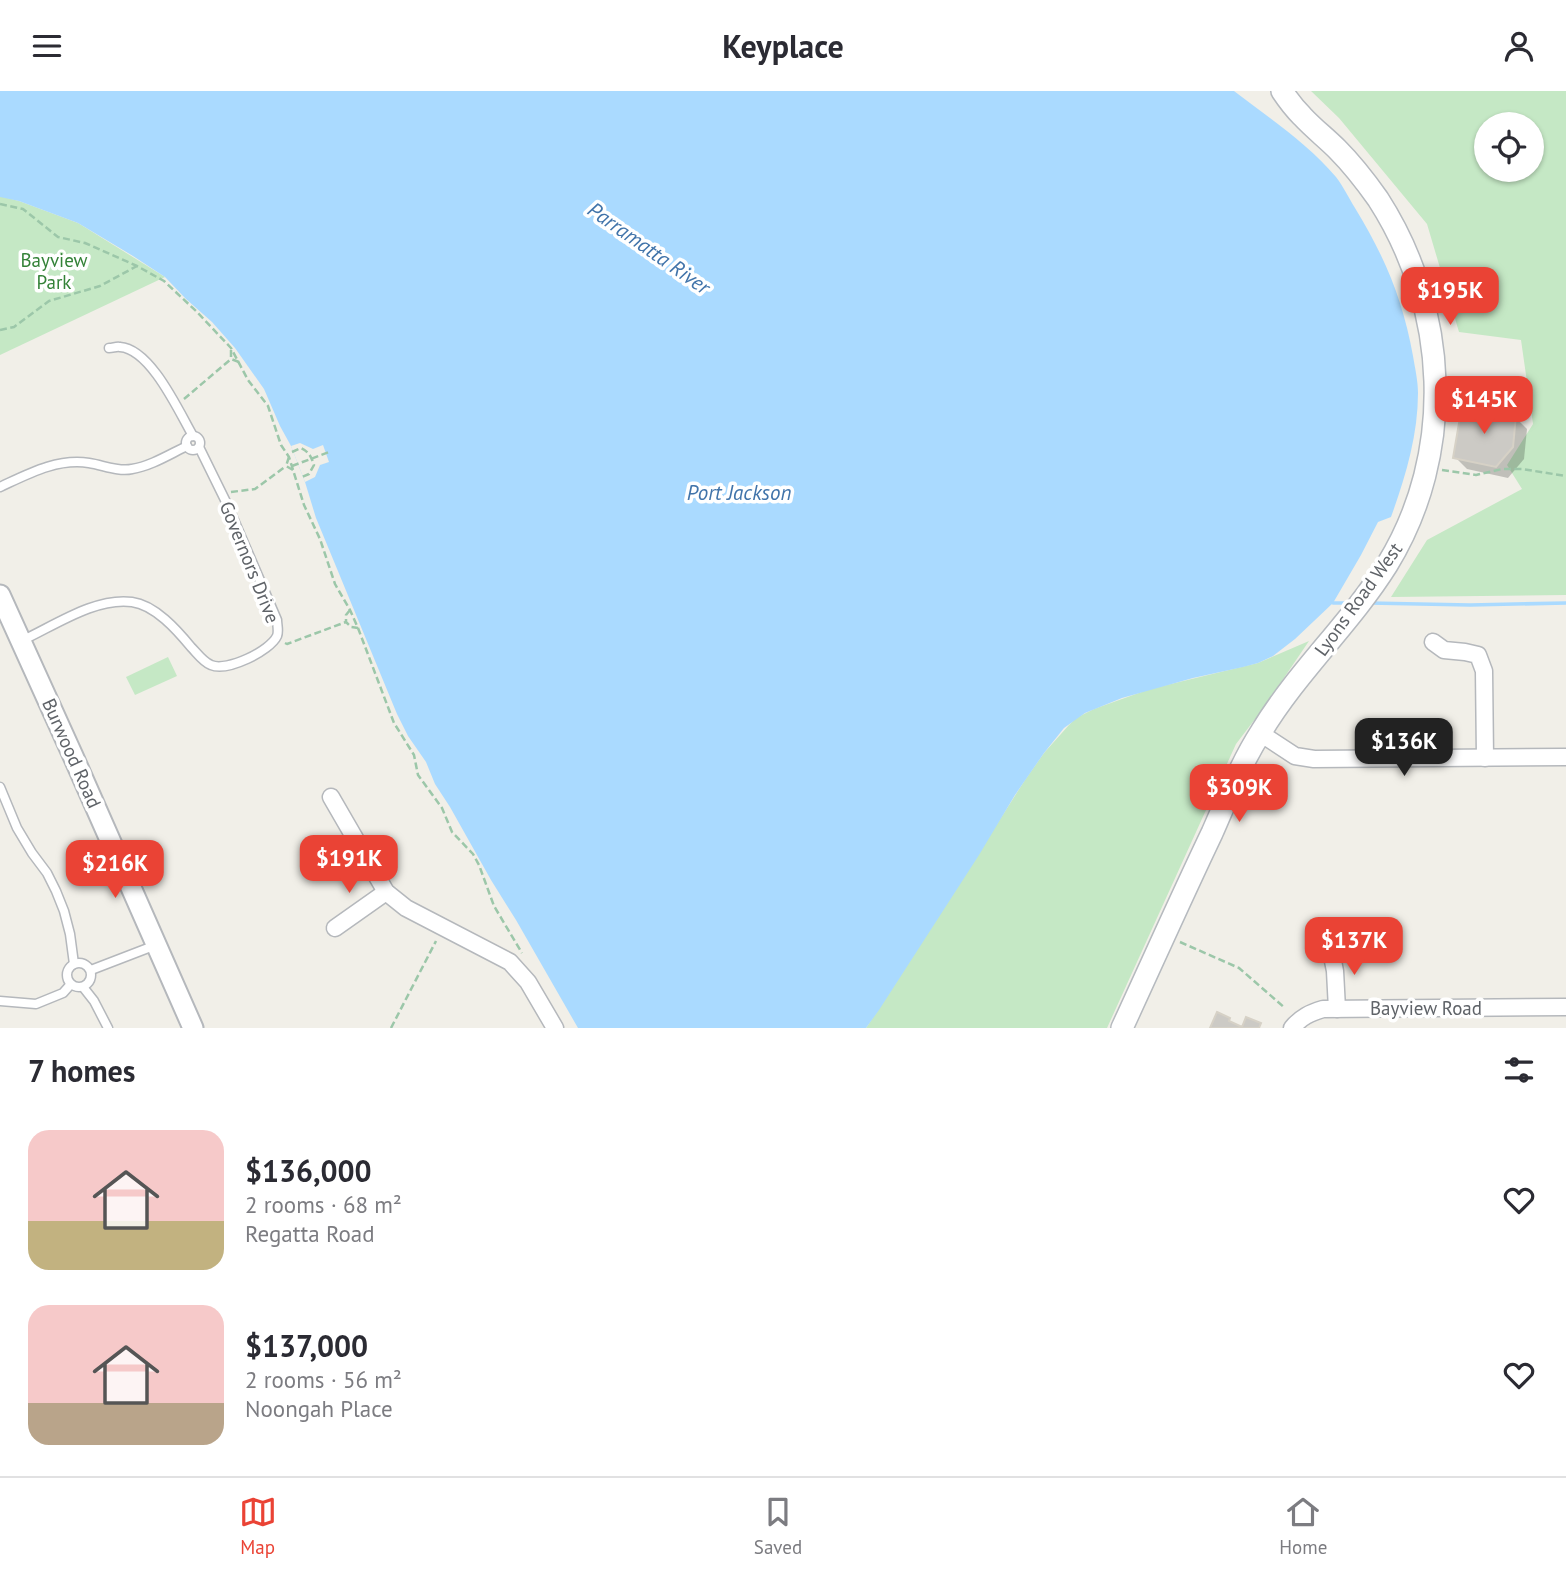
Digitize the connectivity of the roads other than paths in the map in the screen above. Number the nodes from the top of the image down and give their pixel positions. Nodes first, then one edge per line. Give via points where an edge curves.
1 (1282, 91) edge
2 (109, 348) dead end
3 (193, 436) junction
4 (187, 446) junction
5 (199, 447) junction
6 (0, 487) edge
7 (0, 594) edge
8 (21, 641) junction
9 (1433, 642) dead end
10 (1260, 733) junction
11 (1566, 757) edge
12 (1485, 758) junction
13 (0, 787) edge
14 (331, 797) dead end
15 (386, 892) junction
16 (335, 928) dead end
17 (156, 945) junction
18 (1331, 951) dead end
19 (74, 964) junction
20 (91, 970) junction
21 (71, 984) junction
22 (83, 987) junction
23 (0, 1001) edge
24 (1566, 1007) edge
25 (1338, 1009) junction
26 (108, 1028) edge
27 (193, 1028) edge
28 (555, 1028) edge
29 (1122, 1028) edge
30 (1293, 1028) edge

1 - 10 main road, Lyons Road West via 1345,158 1394,227 1426,310 1435,380 1434,425 1417,506 1387,566
2 - 3 lane via 122,347 141,356 158,374
3 - 4 lane
3 - 5 lane via 200,440
4 - 5 lane
4 - 6 lane via 129,470 66,462
5 - 8 lane, Governors Drive via 266,591 277,620 276,638 242,661 220,667 199,656 159,614 134,602 106,602
7 - 8 street, Burwood Road
8 - 17 street, Burwood Road
9 - 12 street via 1444,650 1478,655 1484,671
10 - 12 street via 1295,755 1314,759
10 - 29 main road, Lyons Road West
11 - 12 street
13 - 19 lane via 17,828 56,891
14 - 15 street
15 - 16 street
15 - 28 street via 406,908 510,962 528,982
17 - 20 lane
17 - 27 street, Burwood Road
18 - 25 street
19 - 20 lane via 82,963
19 - 21 lane via 67,973
20 - 22 lane
21 - 22 lane
21 - 23 lane via 63,993 36,1003
22 - 26 lane
24 - 25 street, Bayview Road
25 - 30 street, Bayview Road via 1311,1013

